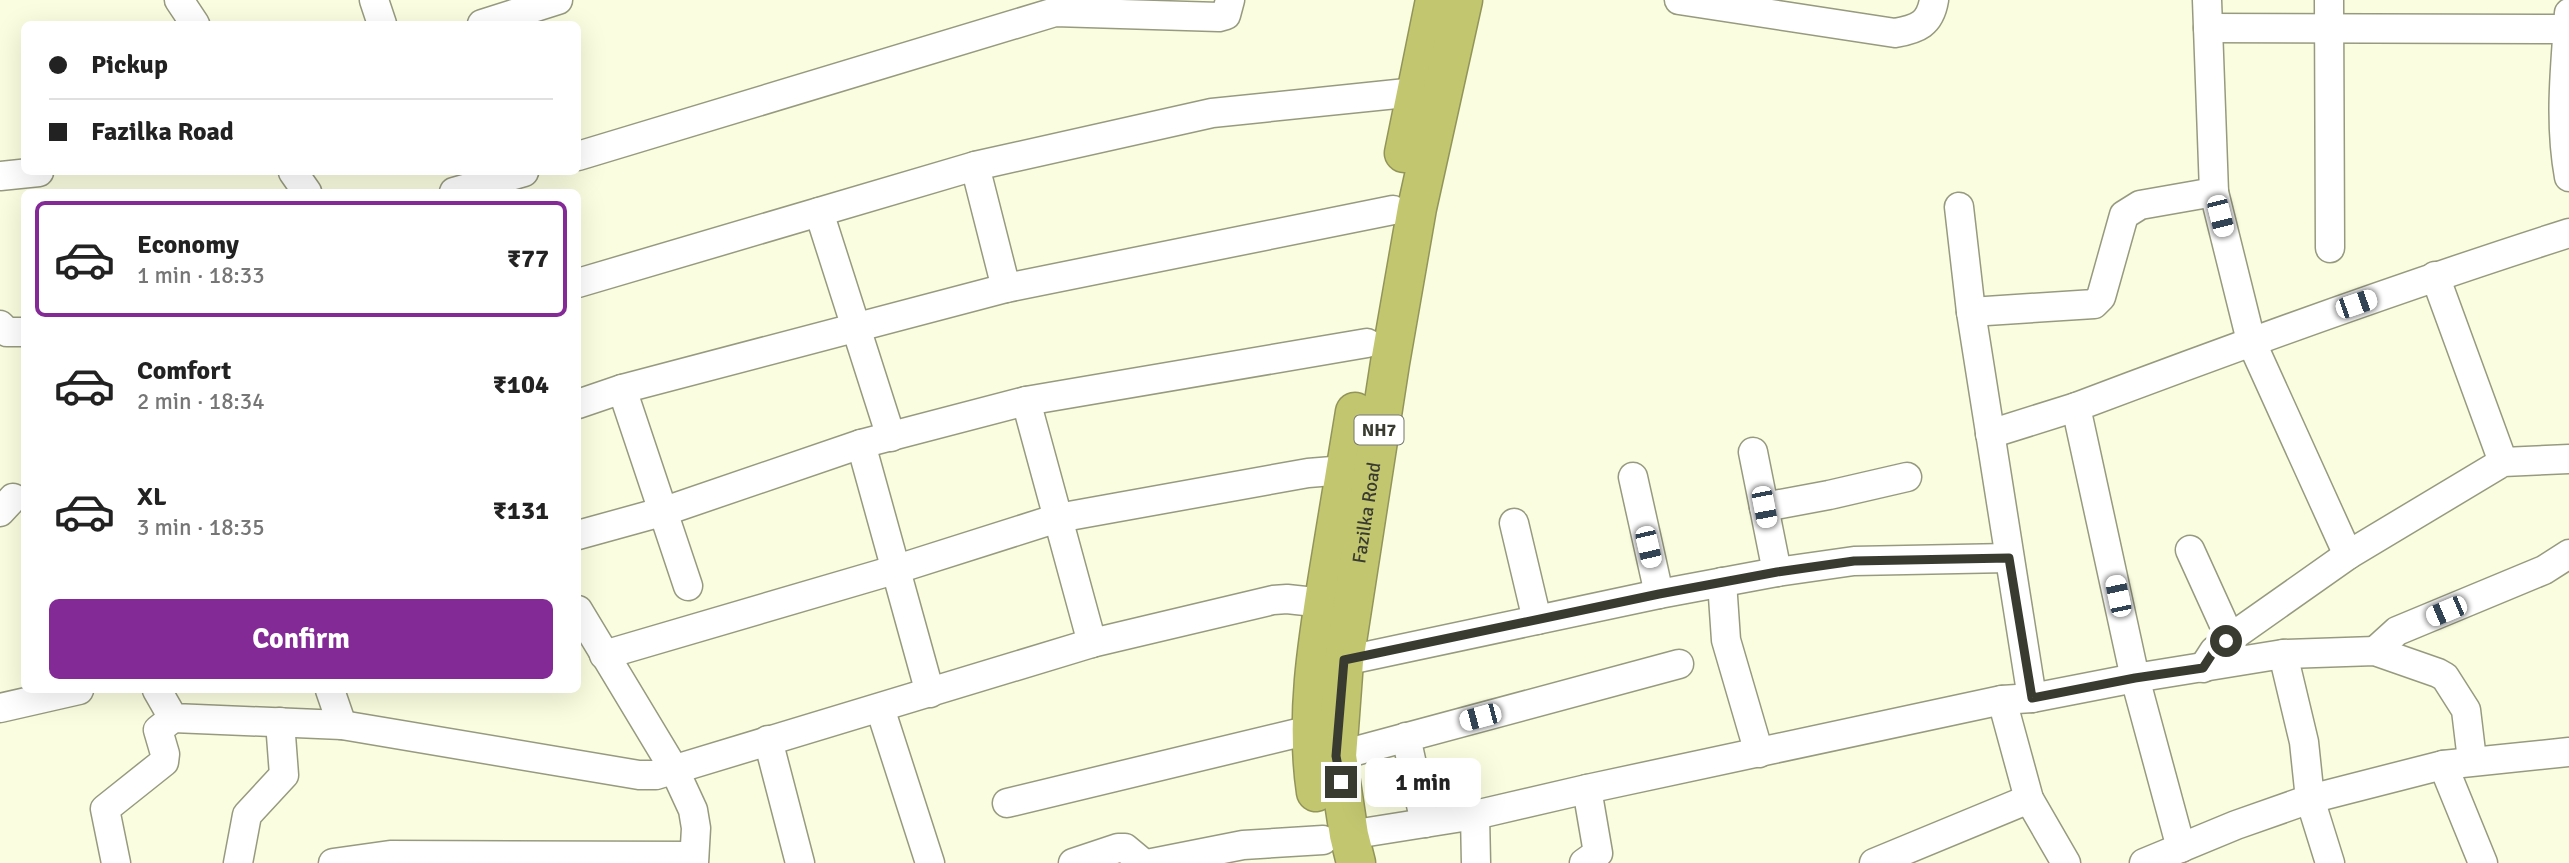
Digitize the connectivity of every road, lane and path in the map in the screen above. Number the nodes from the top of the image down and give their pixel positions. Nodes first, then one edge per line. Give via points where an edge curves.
1 (179, 0) edge
2 (374, 0) edge
3 (558, 0) edge
4 (1230, 0) edge
5 (1435, 0) edge
6 (1463, 0) edge
7 (1679, 0) edge
8 (1934, 0) edge
9 (2207, 0) edge
10 (2329, 0) edge
11 (1056, 6) edge
12 (193, 21) edge
13 (381, 21) edge
14 (492, 21) edge
15 (2568, 21) edge
16 (2208, 28) junction
17 (2329, 28) junction
18 (1416, 92) junction
19 (581, 155) edge
20 (975, 166) junction
21 (21, 174) edge
22 (514, 175) edge
23 (0, 176) edge
24 (2569, 177) edge
25 (464, 189) edge
26 (2214, 192) junction
27 (1959, 207) dead end
28 (1393, 210) junction
29 (819, 212) junction
30 (2569, 233) edge
31 (2330, 248) dead end
32 (2435, 276) junction
33 (581, 282) edge
34 (1006, 288) junction
35 (1971, 312) junction
36 (0, 325) edge
37 (856, 327) junction
38 (21, 332) edge
39 (2251, 341) junction
40 (1367, 343) junction
41 (622, 389) junction
42 (1026, 401) junction
43 (581, 403) edge
44 (2077, 407) junction
45 (1990, 434) junction
46 (891, 437) junction
47 (861, 444) junction
48 (1753, 452) dead end
49 (2569, 459) edge
50 (2503, 462) junction
51 (1345, 470) junction
52 (1633, 477) dead end
53 (1907, 477) dead end
54 (1764, 507) junction
55 (665, 512) junction
56 (1058, 518) junction
57 (1514, 523) dead end
58 (581, 534) edge
59 (2190, 550) dead end
60 (2569, 554) edge
61 (2348, 555) junction
62 (2009, 558) junction
63 (894, 570) junction
64 (1777, 572) junction
65 (1722, 582) junction
66 (688, 586) dead end
67 (1659, 594) junction
68 (1324, 603) junction
69 (581, 615) edge
70 (1538, 620) junction
71 (2230, 638) junction
72 (1092, 643) junction
73 (2375, 651) junction
74 (2283, 654) junction
75 (604, 655) junction
76 (1344, 660) junction
77 (1679, 664) dead end
78 (2203, 668) junction
79 (2135, 678) junction
80 (66, 693) edge
81 (159, 693) edge
82 (331, 693) edge
83 (930, 693) junction
84 (2032, 698) junction
85 (2002, 700) junction
86 (0, 708) edge
87 (880, 708) junction
88 (173, 718) junction
89 (280, 722) junction
90 (342, 724) junction
91 (1406, 737) junction
92 (768, 740) junction
93 (1323, 743) junction
94 (1759, 752) junction
95 (2569, 752) edge
96 (2472, 760) junction
97 (2443, 765) junction
98 (675, 771) junction
99 (1587, 789) junction
100 (2029, 799) junction
101 (2310, 799) junction
102 (1007, 803) dead end
103 (1475, 816) junction
104 (1425, 823) junction
105 (2181, 848) junction
106 (1340, 850) edge
107 (694, 859) edge
108 (116, 863) edge
109 (238, 863) edge
110 (333, 863) edge
111 (800, 863) edge
112 (930, 863) edge
113 (1073, 863) edge
114 (1143, 863) edge
115 (1152, 863) edge
116 (1476, 863) edge
117 (1584, 863) edge
118 (1874, 863) edge
119 (2066, 863) edge
120 (2144, 863) edge
121 (2330, 863) edge
122 (2483, 863) edge

1 - 12 street
2 - 13 street
3 - 14 street
4 - 11 street via 1226,15 1219,17
5 - 18 highway, Fazilka Road / NH7
6 - 76 highway, Fazilka Road / NH7 via 1410,247
7 - 8 street via 1895,33 1921,26 1932,12
9 - 16 street
10 - 17 street
11 - 19 street
15 - 17 street
15 - 24 street via 2562,119
16 - 17 street
16 - 26 street
17 - 31 street
18 - 20 street via 1212,113
18 - 28 highway, Fazilka Road / NH7
20 - 29 street
20 - 34 street
21 - 23 street
22 - 25 street
26 - 35 street via 2140,205 2124,215 2101,297 2094,304
26 - 39 street
27 - 35 street
28 - 34 street
28 - 40 highway, Fazilka Road / NH7
29 - 33 street
29 - 37 street
30 - 32 street
32 - 39 street
32 - 50 street
34 - 37 street
35 - 45 street
36 - 38 street via 7,332
37 - 41 street
37 - 46 street
39 - 44 street
39 - 61 street
40 - 42 street
40 - 51 highway, Fazilka Road / NH7
41 - 43 street
41 - 55 street
42 - 46 street
42 - 56 street
44 - 45 street
44 - 79 street
45 - 62 street
46 - 47 street
47 - 55 street
47 - 63 street
48 - 54 street
49 - 50 street
50 - 61 street
51 - 56 street
51 - 68 highway, Fazilka Road / NH7
52 - 67 street
53 - 54 street
54 - 64 street
55 - 58 street
55 - 66 street
56 - 63 street
56 - 72 street
57 - 70 street
59 - 71 street
60 - 73 street via 2544,570 2397,631
61 - 71 street
62 - 64 street via 1854,561
62 - 84 street
63 - 75 street
63 - 83 street
64 - 65 street
65 - 67 street
65 - 94 street via 1726,640
67 - 70 street
68 - 72 street via 1273,600
68 - 93 highway, Fazilka Road / NH7 via 1312,694
69 - 75 street
70 - 76 street
71 - 78 street
72 - 83 street
73 - 74 street
73 - 96 street via 2445,677 2466,710
74 - 78 street
74 - 101 street via 2304,742
75 - 98 street
76 - 93 highway, Fazilka Road / NH7
77 - 91 street
78 - 79 street
79 - 84 street
79 - 105 street
80 - 86 street
81 - 88 street
82 - 90 street
83 - 87 street
84 - 85 street
85 - 94 street
85 - 100 street
87 - 92 street
87 - 112 street
88 - 89 street
88 - 108 street via 158,730 164,762 105,809
89 - 90 street
89 - 109 street via 284,775 247,815
90 - 98 street via 639,775
91 - 93 street
91 - 104 street
92 - 98 street
92 - 111 street
93 - 102 street
93 - 106 highway, Fazilka Road / NH7
94 - 99 street
95 - 96 street
96 - 97 street
97 - 101 street
97 - 122 street
98 - 107 street via 696,828
99 - 103 street
99 - 117 street via 1598,853
100 - 118 street
100 - 119 street
101 - 105 street
101 - 121 street
103 - 104 street
103 - 116 street
104 - 106 street
105 - 120 street
106 - 115 street via 1243,845
107 - 110 street via 390,855
113 - 114 street via 1118,848 1125,848

